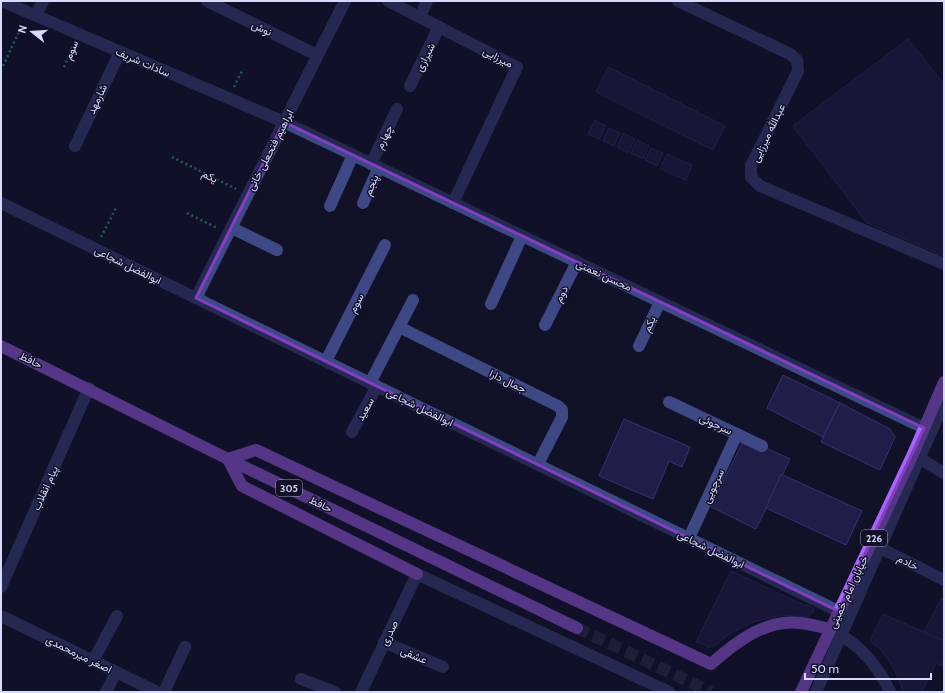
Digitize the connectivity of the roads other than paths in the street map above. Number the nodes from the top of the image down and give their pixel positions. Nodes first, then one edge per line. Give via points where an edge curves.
1 (2, 1) edge
2 (43, 1) edge
3 (207, 1) edge
4 (345, 1) edge
5 (427, 1) edge
6 (678, 1) edge
7 (391, 2) edge
8 (32, 14) junction
9 (420, 17) junction
10 (439, 27) junction
11 (120, 52) junction
12 (317, 55) junction
13 (410, 86) dead end
14 (397, 109) dead end
15 (284, 122) junction
16 (75, 146) dead end
17 (353, 155) junction
18 (375, 166) junction
19 (1, 203) edge
20 (363, 203) dead end
21 (453, 203) junction
22 (330, 206) dead end
23 (231, 231) junction
24 (522, 236) junction
25 (385, 245) dead end
26 (277, 250) dead end
27 (578, 262) junction
28 (944, 264) edge
29 (196, 298) junction
30 (413, 300) dead end
31 (660, 302) junction
32 (491, 304) dead end
33 (545, 325) dead end
34 (399, 327) junction
35 (1, 346) edge
36 (639, 346) dead end
37 (326, 361) junction
38 (944, 382) edge
39 (374, 384) junction
40 (89, 388) junction
41 (669, 402) dead end
42 (944, 403) edge
43 (924, 428) junction
44 (352, 432) dead end
45 (737, 434) junction
46 (762, 446) dead end
47 (913, 454) junction
48 (228, 459) junction
49 (538, 464) junction
50 (944, 473) edge
51 (689, 538) junction
52 (871, 543) junction
53 (4, 574) edge
54 (417, 574) junction
55 (944, 580) edge
56 (1, 587) edge
57 (838, 611) junction
58 (1, 616) edge
59 (117, 616) dead end
60 (577, 628) tunnel mouth
61 (830, 629) junction
62 (384, 642) junction
63 (185, 647) dead end
64 (93, 661) junction
65 (443, 667) dead end
66 (116, 672) junction
67 (301, 679) dead end
68 (106, 692) edge
69 (157, 692) edge
70 (164, 692) edge
71 (334, 692) edge
72 (361, 692) edge
73 (669, 692) edge
74 (801, 692) edge
75 (816, 692) edge
76 (890, 692) edge

1 - 8 street, سادات شریف
2 - 8 street
3 - 12 street, نوش
4 - 12 street, ابراهیم فتحعلی خانی
5 - 9 street
6 - 28 street, عبدالله میرزایی via 790,54 797,60 798,71 751,166 751,177 760,186
7 - 9 street, میرزایی
8 - 11 street, سادات شریف
9 - 10 street, میرزایی
10 - 13 street, شیرازی
10 - 21 street, میرزایی via 517,67
11 - 15 street, سادات شریف
11 - 16 street, شارمهد
12 - 15 street, ابراهیم فتحعلی خانی
14 - 18 street, چهارم
15 - 17 street, محسن نعمتی
15 - 23 street, ابراهیم فتحعلی خانی
17 - 18 street, محسن نعمتی
17 - 22 street
18 - 20 street, پنجم
18 - 21 street, محسن نعمتی
19 - 29 street, ابوالفضل شجاعی
21 - 24 street, محسن نعمتی
23 - 26 street
23 - 29 street, ابراهیم فتحعلی خانی
24 - 27 street, محسن نعمتی
24 - 32 street
25 - 37 street, سوم
27 - 31 street, محسن نعمتی
27 - 33 street, دوم
29 - 37 street, ابوالفضل شجاعی
30 - 34 street, سعید
31 - 36 street, یکم
31 - 43 street, محسن نعمتی
34 - 39 street, سعید
34 - 49 street, جمال دارا via 558,406 562,410 562,417
35 - 40 main road, حافظ / 305
37 - 39 street, ابوالفضل شجاعی
38 - 43 main road, خیابان امام خمینی / 226
39 - 44 street, سعید
39 - 49 street, ابوالفضل شجاعی
40 - 48 main road, حافظ / 305
40 - 53 street, پیام انقلاب
41 - 45 street, سرجوئی
42 - 75 street
43 - 47 main road, خیابان امام خمینی / 226
45 - 46 street, سرجوئی
45 - 51 street, سرجویی
47 - 50 street
47 - 52 main road, خیابان امام خمینی / 226
48 - 54 main road via 242,486
48 - 60 main road, حافظ / 305
48 - 61 main road, 305 via 256,450 711,664 734,644 765,627 799,623
49 - 51 street, ابوالفضل شجاعی
51 - 57 street, ابوالفضل شجاعی
52 - 55 street, خادم
52 - 57 main road, خیابان امام خمینی / 226
53 - 56 street, پیام انقلاب
54 - 62 street, صدری
54 - 73 street
57 - 61 main road, خیابان امام خمینی / 226
58 - 64 street, اصغر میرمحمدی
59 - 64 street
61 - 74 main road, خیابان امام خمینی / 226
61 - 76 street via 850,639 862,650 884,679
62 - 65 street, عشقی
62 - 72 street, صدری
63 - 70 street
64 - 66 street, اصغر میرمحمدی
66 - 68 street
66 - 69 street, اصغر میرمحمدی
67 - 71 street

